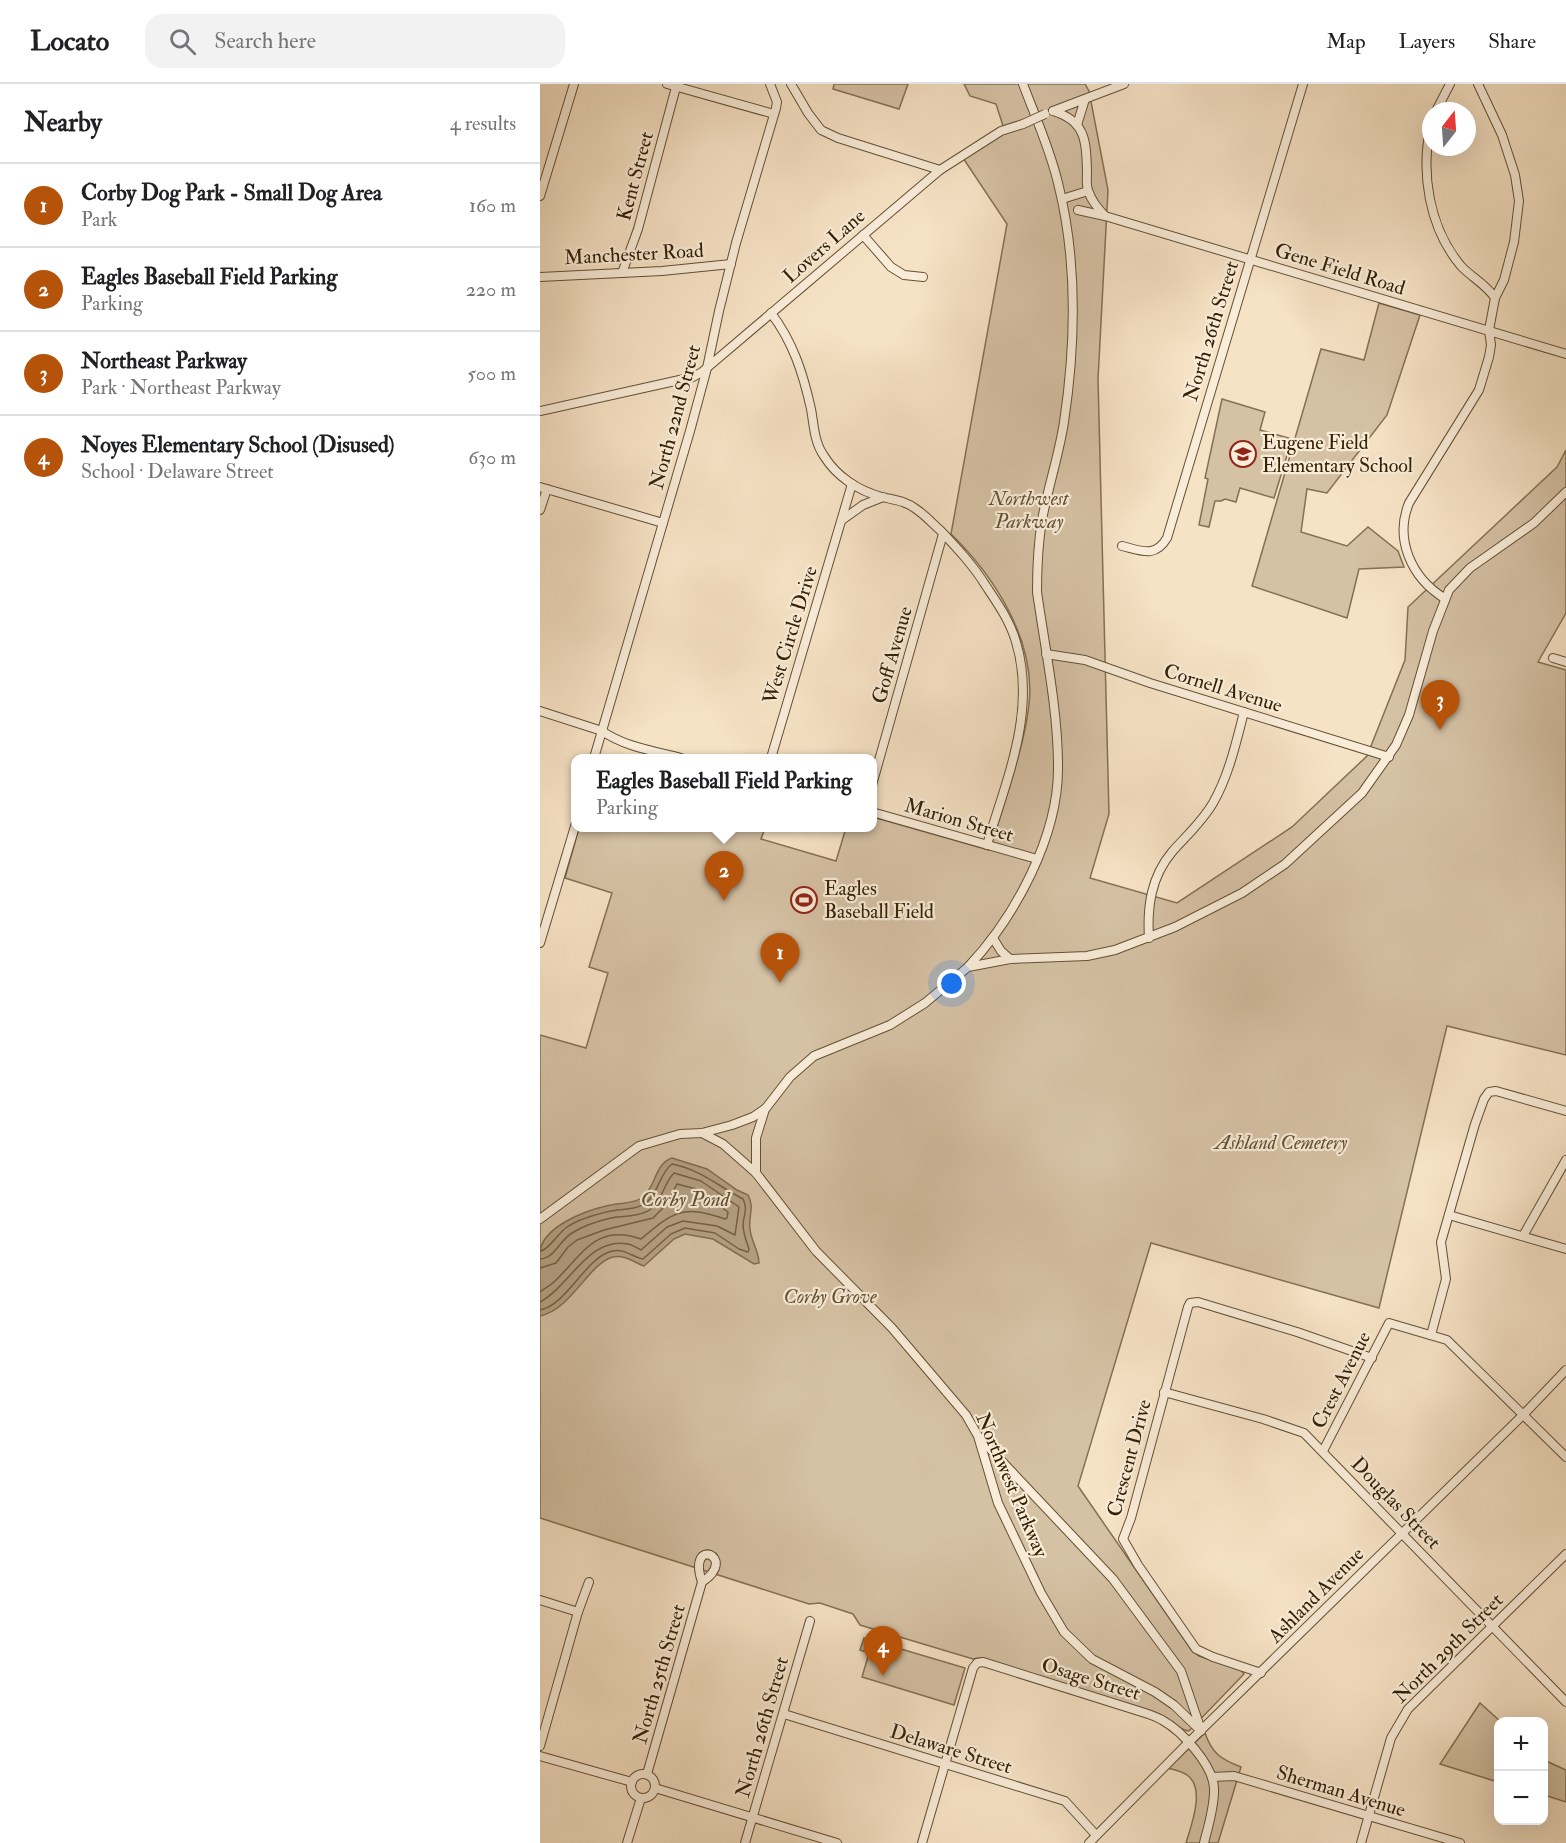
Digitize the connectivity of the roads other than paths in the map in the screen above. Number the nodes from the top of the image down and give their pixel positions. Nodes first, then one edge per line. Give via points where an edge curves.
1 (574, 84) edge
2 (667, 84) edge
3 (770, 84) edge
4 (791, 84) edge
5 (1023, 84) edge
6 (1124, 84) edge
7 (1303, 84) edge
8 (1450, 84) edge
9 (1478, 84) edge
10 (676, 87) junction
11 (1085, 99) junction
12 (1441, 102) edge
13 (1049, 113) junction
14 (774, 114) junction
15 (1077, 124) junction
16 (1426, 156) edge
17 (940, 171) junction
18 (542, 183) edge
19 (1088, 191) junction
20 (540, 196) edge
21 (1092, 199) junction
22 (1062, 200) junction
23 (1078, 210) junction
24 (1065, 211) junction
25 (1105, 216) junction
26 (863, 235) junction
27 (1250, 259) junction
28 (731, 264) junction
29 (622, 273) junction
30 (540, 277) edge
31 (923, 277) dead end
32 (1495, 298) junction
33 (771, 313) junction
34 (1489, 330) junction
35 (1566, 354) edge
36 (707, 368) junction
37 (540, 411) edge
38 (852, 484) junction
39 (543, 488) edge
40 (1566, 492) edge
41 (883, 497) junction
42 (540, 510) edge
43 (841, 521) junction
44 (663, 523) junction
45 (943, 534) junction
46 (1122, 546) dead end
47 (1444, 598) junction
48 (1046, 654) junction
49 (1553, 658) dead end
50 (1566, 662) edge
51 (540, 711) edge
52 (1244, 712) junction
53 (602, 731) junction
54 (595, 754) edge
55 (663, 754) edge
56 (772, 754) edge
57 (1389, 757) junction
58 (877, 771) edge
59 (877, 813) edge
60 (573, 832) edge
61 (987, 846) junction
62 (1036, 860) junction
63 (993, 938) junction
64 (1149, 938) junction
65 (540, 943) edge
66 (1010, 958) junction
67 (968, 967) junction
68 (766, 1108) junction
69 (1566, 1111) edge
70 (702, 1133) junction
71 (1566, 1160) edge
72 (756, 1173) junction
73 (1449, 1215) junction
74 (540, 1219) edge
75 (1523, 1236) junction
76 (1566, 1249) edge
77 (1431, 1335) junction
78 (1372, 1358) junction
79 (1566, 1370) edge
80 (1164, 1392) junction
81 (1523, 1415) junction
82 (978, 1436) junction
83 (1323, 1451) junction
84 (1566, 1457) edge
85 (1401, 1533) junction
86 (1566, 1554) edge
87 (589, 1582) dead end
88 (702, 1582) dead end
89 (540, 1600) edge
90 (578, 1612) junction
91 (810, 1621) dead end
92 (1492, 1625) junction
93 (1261, 1673) junction
94 (1566, 1702) edge
95 (784, 1714) junction
96 (1201, 1731) junction
97 (1189, 1742) junction
98 (540, 1746) edge
99 (540, 1756) edge
100 (945, 1764) junction
101 (647, 1774) junction
102 (1212, 1777) junction
103 (632, 1782) junction
104 (655, 1788) junction
105 (641, 1798) junction
106 (1367, 1816) junction
107 (752, 1817) junction
108 (1096, 1835) junction
109 (627, 1843) edge
110 (745, 1843) edge
111 (837, 1843) edge
112 (922, 1843) edge
113 (1089, 1843) edge
114 (1204, 1843) edge
115 (1361, 1843) edge
116 (1460, 1843) edge

1 - 18 street
2 - 10 street
3 - 14 street, North 22nd Street via 777,102
4 - 17 street via 821,130
5 - 22 street
6 - 11 street, Lovers Lane
7 - 27 street, North 26th Street
8 - 12 street
9 - 32 street via 1502,135 1519,201 1511,259
10 - 14 street
10 - 29 street, Kent Street via 638,229
11 - 13 street, Lovers Lane
11 - 15 street
13 - 15 street via 1069,117
13 - 17 street, Lovers Lane, bridge via 1001,131
14 - 28 street, North 22nd Street
15 - 19 street via 1084,141
16 - 32 street via 1434,217 1448,247
17 - 26 street, Lovers Lane
18 - 20 street
19 - 21 street
19 - 22 street
21 - 23 street
21 - 25 street
22 - 24 street
23 - 24 street, Gene Field Road
23 - 25 street, Gene Field Road
24 - 48 street via 1074,338 1064,425 1038,547 1038,592
25 - 27 street, Gene Field Road
26 - 31 street via 891,267 904,275
26 - 33 street, Lovers Lane
27 - 34 street, Gene Field Road
27 - 46 street, North 26th Street via 1167,538 1151,552
28 - 29 street, Manchester Road
28 - 36 street, North 22nd Street
29 - 30 street, Manchester Road
32 - 34 street
33 - 36 street, Lovers Lane
33 - 38 street via 795,352 824,456
34 - 35 street, Gene Field Road
34 - 47 street via 1489,357 1479,390 1409,503 1403,520 1404,543 1412,565 1420,579
36 - 37 street, Lovers Lane via 693,377
36 - 44 street, North 22nd Street
38 - 41 street
38 - 43 street, West Circle Drive
39 - 42 street
39 - 44 street
40 - 47 street via 1534,523 1470,568
41 - 43 street
41 - 45 street via 916,508
43 - 56 street, West Circle Drive
44 - 53 street, North 22nd Street
45 - 58 street, Goff Avenue
45 - 61 street via 975,569 1001,609 1016,642 1021,666 1023,715
47 - 57 street via 1406,724
48 - 52 street, Cornell Avenue via 1085,660
48 - 62 street via 1059,767 1053,812
49 - 50 street
51 - 53 street
52 - 57 street, Cornell Avenue
52 - 64 street via 1231,761 1212,804 1156,877 1148,912
53 - 54 street, North 22nd Street
53 - 55 street
57 - 64 street via 1362,793 1285,864 1242,892
59 - 61 street, Marion Street
60 - 65 street
61 - 62 street, Marion Street
62 - 63 street
63 - 66 street
63 - 67 street
64 - 66 street via 1087,956
66 - 67 street
67 - 68 street via 890,1025 814,1056 790,1077
68 - 70 street via 753,1117
68 - 72 street via 756,1138
69 - 73 street via 1489,1092 1480,1109
70 - 72 street, Northwest Parkway via 723,1144
70 - 74 street via 680,1134 639,1146
71 - 75 street
72 - 82 street, Northwest Parkway via 816,1251 892,1328 966,1415
73 - 75 street
73 - 77 street via 1441,1242 1446,1279
75 - 76 street
77 - 78 street, Crest Avenue via 1389,1323
77 - 81 street via 1447,1340
78 - 80 street, Crescent Drive via 1198,1302 1190,1303
78 - 83 street, Crest Avenue
79 - 81 street, Ashland Avenue
80 - 83 street, Douglas Street via 1296,1429
80 - 93 street, Crescent Drive via 1123,1539 1196,1649
81 - 84 street
81 - 85 street, Ashland Avenue
82 - 96 street via 1129,1600 1181,1671
82 - 96 street, Northwest Parkway via 998,1503 1064,1632 1092,1659 1155,1692
83 - 85 street, Douglas Street
85 - 92 street, Douglas Street
85 - 93 street, Ashland Avenue
86 - 92 street, North 29th Street
87 - 90 street
88 - 101 street, North 25th Street
89 - 90 street
90 - 98 street
91 - 95 street, North 26th Street
92 - 94 street, Douglas Street
92 - 106 street, North 29th Street via 1432,1683 1398,1724
93 - 96 street, Ashland Avenue
95 - 100 street, Delaware Street
95 - 107 street, North 26th Street
96 - 97 street, Ashland Avenue
97 - 100 street, Osage Street via 1162,1720 1145,1713 983,1662 973,1668
97 - 102 street, Osage Street
97 - 108 street, Ashland Avenue
99 - 103 street
100 - 108 street, Delaware Street via 1065,1802
100 - 112 street
101 - 103 street via 636,1776
101 - 104 street via 654,1780
102 - 106 street, Sherman Avenue via 1234,1776
102 - 114 street via 1214,1799
103 - 105 street via 632,1791
104 - 105 street via 649,1797
104 - 107 street
105 - 109 street
106 - 115 street, North 29th Street
106 - 116 street, Sherman Avenue
107 - 110 street, North 26th Street
107 - 111 street
108 - 113 street, Ashland Avenue

